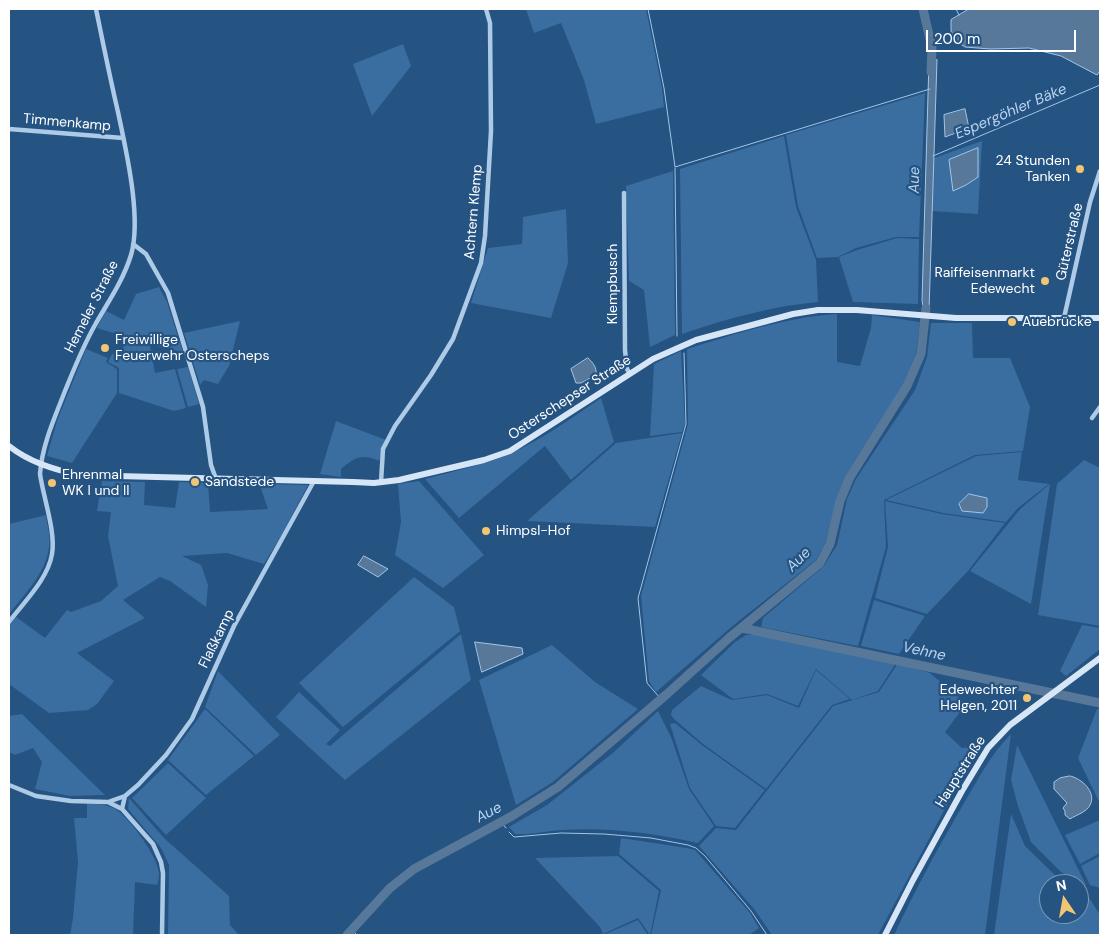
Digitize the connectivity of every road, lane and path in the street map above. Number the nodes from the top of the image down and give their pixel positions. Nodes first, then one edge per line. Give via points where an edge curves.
1 (96, 9) edge
2 (486, 9) edge
3 (9, 129) edge
4 (123, 138) junction
5 (1100, 171) edge
6 (624, 193) dead end
7 (133, 244) junction
8 (1064, 318) junction
9 (1100, 318) edge
10 (630, 374) junction
11 (1100, 406) edge
12 (1092, 418) dead end
13 (9, 446) edge
14 (41, 464) junction
15 (216, 479) junction
16 (314, 481) junction
17 (381, 482) junction
18 (9, 622) edge
19 (1100, 658) edge
20 (9, 785) edge
21 (125, 796) junction
22 (108, 802) junction
23 (122, 809) junction
24 (162, 935) edge
25 (885, 935) edge

1 - 4 street, Hemeler Straße
2 - 17 street, Achtern Klemp via 490,22 491,131 481,263 453,339 383,449
3 - 4 street, Timmenkamp
4 - 7 street, Hemeler Straße via 132,182
5 - 8 street, Güterstraße
6 - 10 street, Klempbusch via 625,350
7 - 14 street, Hemeler Straße via 118,286 74,368 53,421
7 - 15 street via 146,254 168,293 203,407
8 - 9 main road, Osterschepser Straße
8 - 10 main road, Osterschepser Straße via 935,317 847,309 818,310 696,340 653,359
10 - 17 main road, Osterschepser Straße via 510,451 418,476
11 - 12 street
13 - 14 main road, Osterschepser Straße
14 - 15 main road, Osterschepser Straße via 78,475
14 - 18 street, Hemeler Straße via 52,555 42,578
15 - 16 main road, Osterschepser Straße
16 - 17 main road, Osterschepser Straße
16 - 21 street, Flaßkamp via 234,626 192,719 166,756
19 - 25 main road, Hauptstraße via 1010,725 985,753
20 - 22 street via 53,800
21 - 22 street, Flaßkamp
21 - 23 street
22 - 23 street
23 - 24 street via 153,844 162,862

